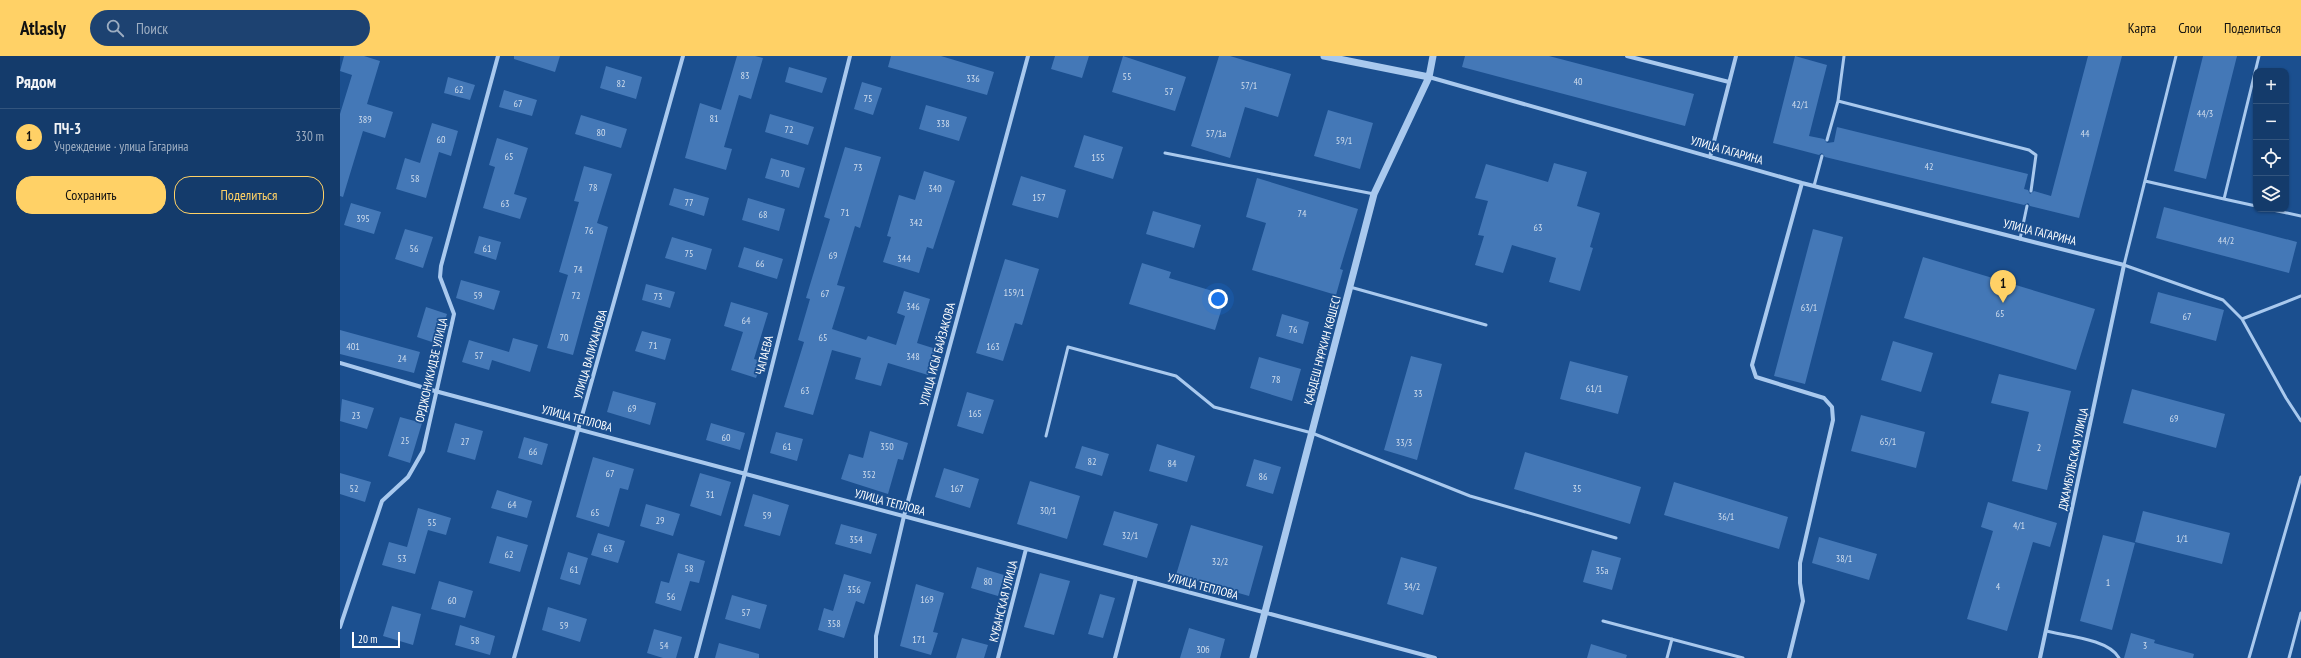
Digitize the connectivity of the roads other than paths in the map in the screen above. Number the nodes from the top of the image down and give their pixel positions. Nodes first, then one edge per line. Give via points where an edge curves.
1 (498, 56) edge
2 (683, 56) edge
3 (850, 56) edge
4 (1028, 56) edge
5 (1324, 56) edge
6 (1434, 56) edge
7 (1627, 56) edge
8 (1736, 56) edge
9 (1844, 56) edge
10 (2176, 56) edge
11 (2259, 56) edge
12 (1346, 58) edge
13 (1429, 77) junction
14 (1729, 82) junction
15 (1838, 101) junction
16 (1827, 140) dead end
17 (1165, 153) dead end
18 (1822, 156) dead end
19 (1710, 157) junction
20 (2145, 181) junction
21 (1802, 183) junction
22 (1814, 186) junction
23 (2031, 191) dead end
24 (1374, 194) junction
25 (2224, 199) junction
26 (2253, 205) edge
27 (2027, 206) dead end
28 (2282, 212) edge
29 (2301, 216) edge
30 (2020, 239) junction
31 (2124, 265) junction
32 (1350, 287) junction
33 (2301, 296) edge
34 (2242, 319) junction
35 (1486, 325) dead end
36 (340, 363) edge
37 (435, 391) junction
38 (2301, 421) edge
39 (579, 430) junction
40 (1312, 433) junction
41 (1046, 436) dead end
42 (745, 473) junction
43 (2301, 477) edge
44 (904, 516) junction
45 (1616, 538) dead end
46 (1026, 549) junction
47 (1136, 578) junction
48 (1264, 612) junction
49 (2301, 613) edge
50 (1603, 621) dead end
51 (340, 627) edge
52 (2046, 631) junction
53 (1672, 639) junction
54 (514, 658) edge
55 (696, 658) edge
56 (876, 658) edge
57 (998, 658) edge
58 (1115, 658) edge
59 (1253, 658) edge
60 (1432, 658) edge
61 (1667, 658) edge
62 (1743, 658) edge
63 (1789, 658) edge
64 (2040, 658) edge
65 (2119, 658) edge
66 (2248, 658) edge
67 (2289, 658) edge

1 - 37 street, ОРДЖОНИКИДЗЕ УЛИЦА via 441,266 440,277 454,314
2 - 39 street, УЛИЦА ВАЛИХАНОВА
3 - 42 street, ЧАПАЕВА
4 - 44 street, УЛИЦА ИСЫ БАЙЗАКОВА
5 - 12 street, УЛИЦА ГАГАРИНА
6 - 13 street, ҚАБДЕШ НҰРКИН КӨШЕСІ
7 - 14 street
8 - 14 street
9 - 15 lane
10 - 20 lane
11 - 25 lane
12 - 13 street, УЛИЦА ГАГАРИНА
13 - 19 street, УЛИЦА ГАГАРИНА
13 - 24 street, ҚАБДЕШ НҰРКИН КӨШЕСІ
14 - 19 street
15 - 16 lane
15 - 23 lane via 2029,150 2036,155
17 - 24 lane
18 - 22 lane
19 - 21 street, УЛИЦА ГАГАРИНА
20 - 25 lane
20 - 31 lane
21 - 22 street, УЛИЦА ГАГАРИНА
21 - 63 street via 1752,365 1756,377 1824,398 1832,407 1833,420 1800,563 1803,602
22 - 30 street, УЛИЦА ГАГАРИНА
24 - 32 street, ҚАБДЕШ НҰРКИН КӨШЕСІ
25 - 26 lane
27 - 30 lane
28 - 29 lane
30 - 31 street, УЛИЦА ГАГАРИНА
31 - 34 lane via 2223,300
31 - 52 street, ДЖАМБУЛЬСКАЯ УЛИЦА
32 - 35 lane
32 - 40 street, ҚАБДЕШ НҰРКИН КӨШЕСІ
33 - 34 lane
34 - 38 lane
36 - 37 street, УЛИЦА ТЕПЛОВА
37 - 39 street, УЛИЦА ТЕПЛОВА
37 - 51 street, ОРДЖОНИКИДЗЕ УЛИЦА via 423,451 408,477 382,501
39 - 42 street, УЛИЦА ТЕПЛОВА
39 - 54 street, УЛИЦА ВАЛИХАНОВА
40 - 41 lane via 1214,407 1176,376 1068,347
40 - 45 lane via 1470,496
40 - 48 street, ҚАБДЕШ НҰРКИН КӨШЕСІ
42 - 44 street, УЛИЦА ТЕПЛОВА
42 - 55 street, ЧАПАЕВА
43 - 66 lane
44 - 46 street, УЛИЦА ТЕПЛОВА
44 - 56 street, УЛИЦА ИСЫ БАЙЗАКОВА via 876,636
46 - 47 street, УЛИЦА ТЕПЛОВА
46 - 57 street, КУБАНСКАЯ УЛИЦА
47 - 48 street, УЛИЦА ТЕПЛОВА
47 - 58 street
48 - 59 street, ҚАБДЕШ НҰРКИН КӨШЕСІ
48 - 60 street, УЛИЦА ТЕПЛОВА
49 - 67 lane
50 - 53 lane
52 - 64 street, ДЖАМБУЛЬСКАЯ УЛИЦА
52 - 65 lane via 2105,645 2115,651
53 - 61 lane
53 - 62 lane

